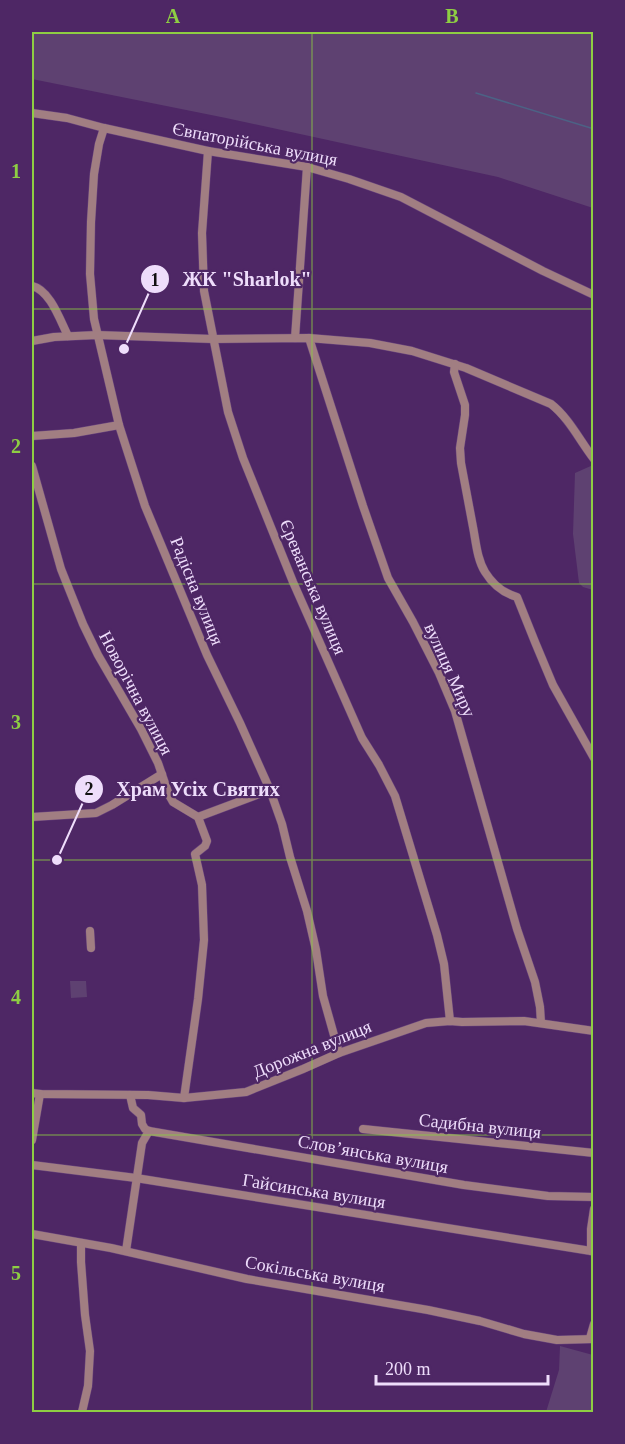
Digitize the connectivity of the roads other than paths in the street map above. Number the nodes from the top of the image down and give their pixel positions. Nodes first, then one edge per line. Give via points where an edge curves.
1 (32, 113) edge
2 (104, 128) junction
3 (208, 151) junction
4 (307, 167) junction
5 (32, 286) edge
6 (594, 295) edge
7 (97, 334) junction
8 (68, 336) junction
9 (295, 338) junction
10 (309, 338) junction
11 (213, 339) junction
12 (32, 341) edge
13 (456, 364) junction
14 (119, 426) junction
15 (32, 436) edge
16 (594, 459) edge
17 (32, 466) edge
18 (594, 758) edge
19 (162, 774) junction
20 (270, 790) junction
21 (32, 816) edge
22 (198, 817) junction
23 (90, 931) dead end
24 (91, 948) dead end
25 (450, 1021) junction
26 (541, 1023) junction
27 (594, 1031) edge
28 (339, 1053) junction
29 (36, 1094) edge
30 (130, 1095) junction
31 (184, 1098) junction
32 (363, 1129) dead end
33 (149, 1131) junction
34 (32, 1140) edge
35 (594, 1154) edge
36 (32, 1165) edge
37 (136, 1178) junction
38 (594, 1197) edge
39 (594, 1209) edge
40 (32, 1234) edge
41 (81, 1243) junction
42 (126, 1251) junction
43 (592, 1252) edge
44 (594, 1324) edge
45 (592, 1339) edge
46 (82, 1413) edge

1 - 2 street, Євпаторійська вулиця
2 - 3 street, Євпаторійська вулиця
2 - 7 street, Радісна вулиця via 94,174 91,222 90,274
3 - 4 street, Євпаторійська вулиця
3 - 11 street, Єреванська вулиця via 202,233 204,291
4 - 6 street, Євпаторійська вулиця via 401,197
4 - 9 street
5 - 8 street via 45,294
7 - 8 street
7 - 11 street
7 - 14 street, Радісна вулиця
8 - 12 street
9 - 10 street
9 - 11 street
10 - 13 street via 370,343
10 - 26 street, вулиця Миру via 388,578 455,711 535,982
11 - 25 street, Єреванська вулиця via 228,412 247,469 362,738 395,796 437,935
13 - 16 street via 557,408
13 - 18 street via 454,372 465,405 461,463 482,567 498,589 518,597 553,685
14 - 15 street
14 - 20 street, Радісна вулиця via 145,506 207,655
17 - 19 street, Новорічна вулиця via 61,569 83,624
19 - 21 street via 96,813
19 - 22 street, Новорічна вулиця via 173,802
20 - 22 street
20 - 28 street, Радісна вулиця via 307,911 323,996
22 - 31 street via 207,841 195,854 202,885 204,940
23 - 24 street
25 - 26 street, Дорожна вулиця
25 - 28 street, Дорожна вулиця via 426,1023
26 - 27 street, Дорожна вулиця
28 - 31 street, Дорожна вулиця via 246,1092
29 - 30 street, Дорожна вулиця
29 - 34 street
30 - 31 street, Дорожна вулиця
30 - 33 street via 145,1130
32 - 35 street, Садибна вулиця
33 - 37 street via 142,1143
33 - 38 street, Словʼянська вулиця via 464,1185 548,1196
36 - 37 street, Гайсинська вулиця
37 - 42 street
37 - 43 street, Гайсинська вулиця
39 - 43 street
40 - 41 street, Сокільська вулиця
41 - 42 street, Сокільська вулиця
41 - 46 street via 90,1351
42 - 45 street, Сокільська вулиця via 247,1279 428,1310 524,1334 557,1340
44 - 45 street

